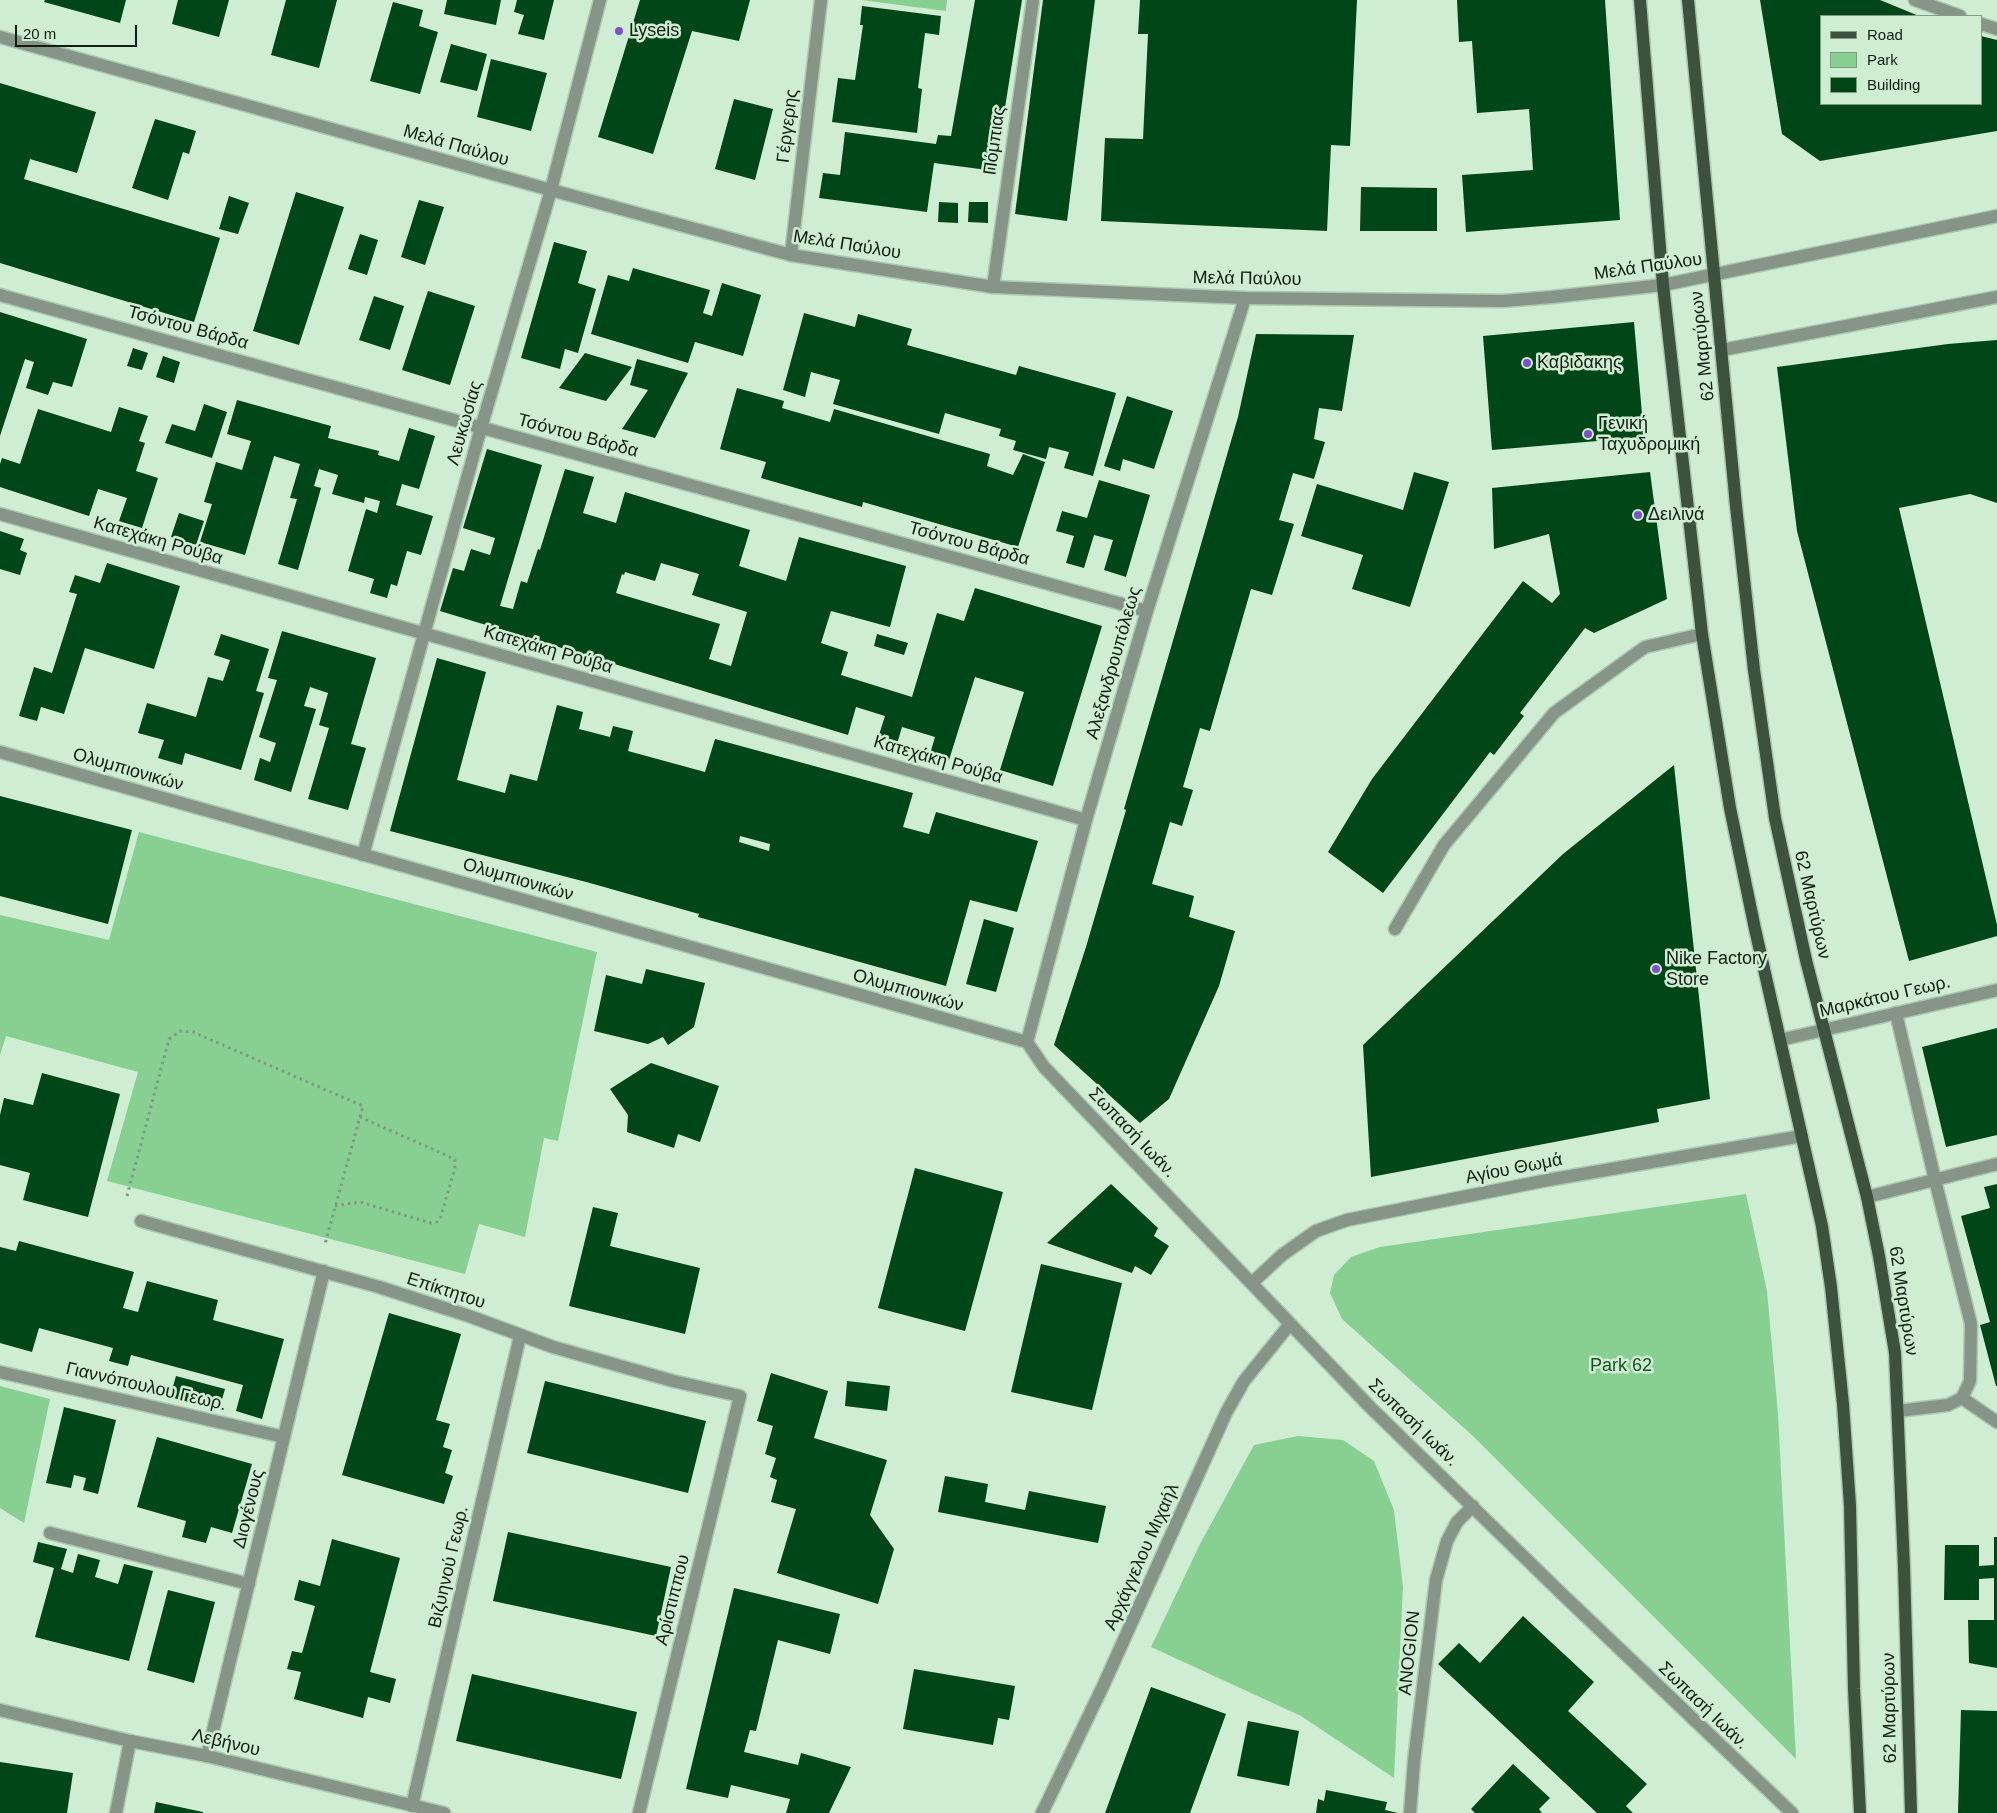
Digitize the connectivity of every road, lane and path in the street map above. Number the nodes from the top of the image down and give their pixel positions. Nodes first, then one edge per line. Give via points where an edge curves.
1 (600, 0) edge
2 (820, 0) edge
3 (1033, 0) edge
4 (1640, 0) edge
5 (1688, 0) edge
6 (1915, 0) edge
7 (1957, 15) edge
8 (1982, 24) edge
9 (1997, 29) edge
10 (0, 37) edge
11 (551, 190) junction
12 (1997, 216) edge
13 (791, 255) junction
14 (1714, 275) junction
15 (1663, 285) junction
16 (992, 287) junction
17 (0, 295) edge
18 (1997, 297) edge
19 (1245, 298) junction
20 (1722, 350) junction
21 (481, 428) junction
22 (0, 514) edge
23 (1147, 611) junction
24 (424, 634) junction
25 (1702, 634) junction
26 (0, 752) edge
27 (1086, 820) junction
28 (363, 855) junction
29 (1395, 929) dead end
30 (1997, 990) edge
31 (1896, 1013) junction
32 (1824, 1029) junction
33 (1780, 1040) junction
34 (1027, 1042) junction
35 (360, 1117) junction
36 (1802, 1136) junction
37 (1997, 1164) edge
38 (1935, 1180) junction
39 (1867, 1197) junction
40 (335, 1206) junction
41 (141, 1221) joint
42 (324, 1271) junction
43 (1252, 1283) junction
44 (1290, 1324) junction
45 (520, 1336) junction
46 (0, 1372) edge
47 (740, 1396) joint
48 (1962, 1398) junction
49 (1898, 1411) junction
50 (1997, 1422) edge
51 (284, 1437) junction
52 (1473, 1506) junction
53 (50, 1533) dead end
54 (249, 1584) junction
55 (0, 1710) edge
56 (130, 1741) junction
57 (207, 1756) junction
58 (412, 1806) junction
59 (116, 1813) edge
60 (444, 1813) edge
61 (639, 1813) edge
62 (1042, 1813) edge
63 (1410, 1813) edge
64 (1792, 1813) edge
65 (1860, 1813) edge
66 (1911, 1813) edge

1 - 11 street, Λευκωσίας
2 - 13 street, Γέργερης
3 - 16 street, Πόμπιας
4 - 15 main road, 62 Μαρτύρων
5 - 14 main road, 62 Μαρτύρων
6 - 7 street
8 - 9 street
10 - 11 street, Μελά Παύλου
11 - 13 street, Μελά Παύλου
11 - 21 street, Λευκωσίας
12 - 14 street, Μελά Παύλου
13 - 16 street, Μελά Παύλου
14 - 15 street, Μελά Παύλου
14 - 20 main road, 62 Μαρτύρων
15 - 19 street, Μελά Παύλου via 1503,300
15 - 25 main road, 62 Μαρτύρων
16 - 19 street, Μελά Παύλου
17 - 21 street, Τσόντου Βάρδα
18 - 20 street
19 - 23 street, Αλεξανδρουπόλεως
20 - 32 main road, 62 Μαρτύρων via 1753,661 1774,809
21 - 23 street, Τσόντου Βάρδα
21 - 24 street, Λευκωσίας
22 - 24 street, Κατεχάκη Ρούβα
23 - 27 street, Αλεξανδρουπόλεως
24 - 27 street, Κατεχάκη Ρούβα
24 - 28 street, Λευκωσίας
25 - 29 street via 1645,647 1554,714 1444,845
25 - 33 main road, 62 Μαρτύρων via 1730,808
26 - 28 street, Ολυμπιονικών
27 - 34 street, Αλεξανδρουπόλεως
28 - 34 street, Ολυμπιονικών
30 - 31 street, Μαρκάτου Γεωρ.
31 - 32 street, Μαρκάτου Γεωρ.
31 - 38 street
32 - 33 street, Μαρκάτου Γεωρ.
32 - 39 main road, 62 Μαρτύρων
33 - 36 main road, 62 Μαρτύρων
34 - 43 street, Σωπασή Ιωάν. via 1044,1067
35 - 40 path
35 - 40 path via 448,1156 455,1160 456,1168 437,1222 360,1202
35 - 41 path via 363,1106 194,1032 180,1031 169,1039 125,1206
36 - 43 street, Αγίου Θωμά via 1548,1180 1347,1220 1316,1230
36 - 65 main road, 62 Μαρτύρων via 1822,1226 1843,1404 1850,1506
37 - 38 street
38 - 39 street
38 - 48 street via 1971,1324 1970,1381
39 - 49 main road, 62 Μαρτύρων via 1895,1353
40 - 42 path via 321,1258
41 - 42 street, Επίκτητου
42 - 45 street, Επίκτητου via 469,1316
42 - 51 street, Διογένους
43 - 44 street, Σωπασή Ιωάν.
44 - 52 street, Σωπασή Ιωάν.
44 - 62 street, Αρχάγγελου Μιχαήλ via 1244,1381 1226,1413
45 - 47 street, Επίκτητου via 673,1381
45 - 58 street, Βιζυηνού Γεωρ.
46 - 51 street, Γιαννόπουλου Γεωρ.
47 - 61 street, Αρίστιππου
48 - 49 street via 1948,1405
48 - 50 street
49 - 66 main road, 62 Μαρτύρων
51 - 54 street, Διογένους
52 - 63 street, ANOGION via 1457,1522 1436,1580
52 - 64 street, Σωπασή Ιωάν.
53 - 54 street
54 - 57 street, Διογένους
55 - 56 street, Λεβήνου
56 - 57 street, Λεβήνου
56 - 59 street
57 - 58 street, Λεβήνου
58 - 60 street, Λεβήνου

